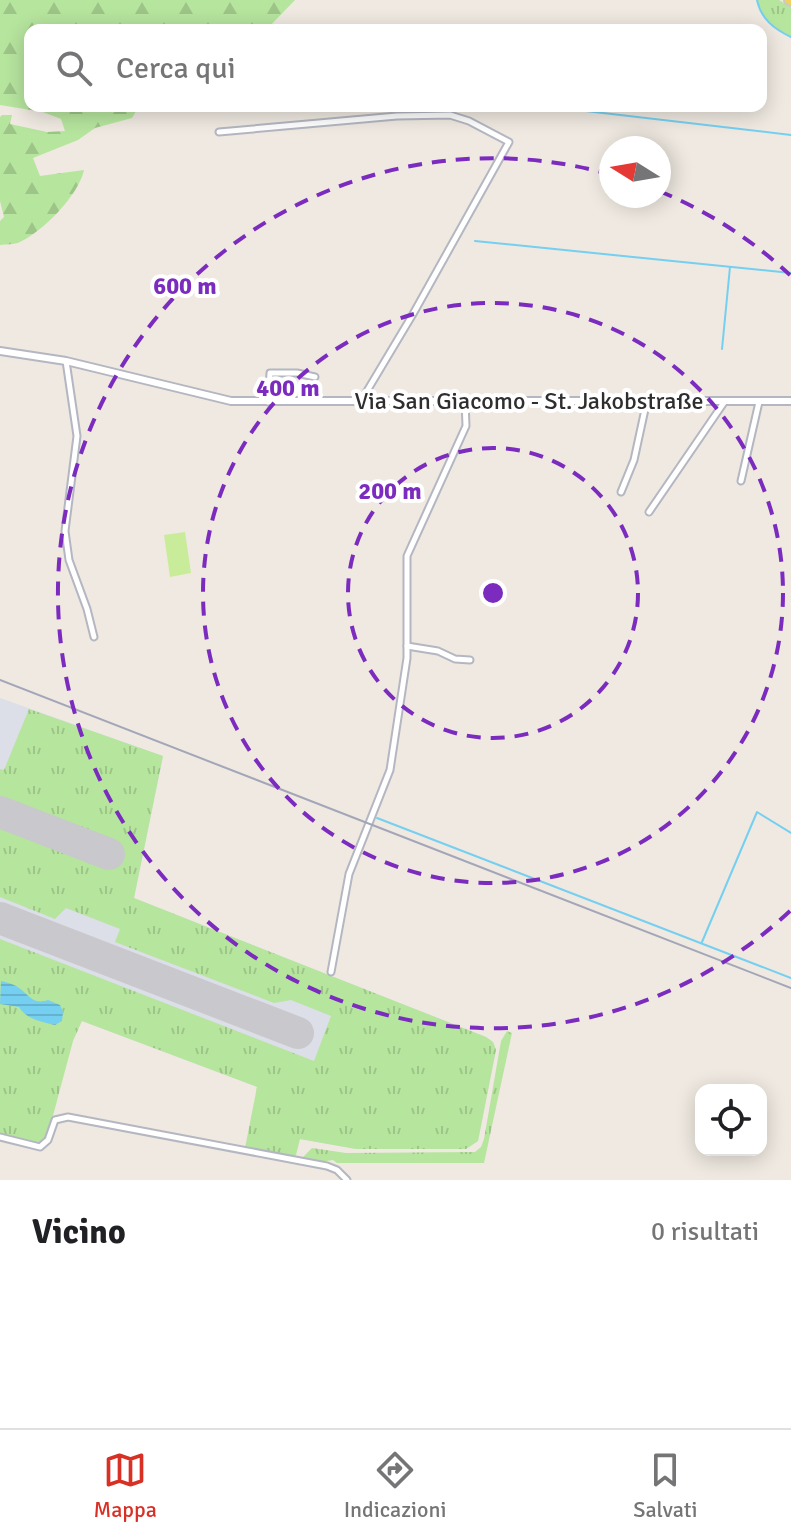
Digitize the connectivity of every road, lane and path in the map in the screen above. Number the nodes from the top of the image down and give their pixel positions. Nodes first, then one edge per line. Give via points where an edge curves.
1 (219, 132) dead end
2 (0, 351) edge
3 (66, 361) junction
4 (315, 377) dead end
5 (647, 400) junction
6 (361, 401) junction
7 (465, 401) junction
8 (725, 401) junction
9 (791, 401) edge
10 (268, 402) junction
11 (759, 402) junction
12 (741, 481) dead end
13 (621, 492) dead end
14 (649, 512) dead end
15 (94, 637) dead end
16 (407, 646) junction
17 (470, 660) dead end
18 (331, 972) dead end
19 (0, 1137) edge
20 (347, 1180) edge

1 - 6 street via 450,115 509,142
2 - 3 street, Via San Giacomo - St. Jakobstraße
3 - 10 street, Via San Giacomo - St. Jakobstraße via 217,400
3 - 15 street via 77,436 65,531
4 - 10 street via 270,373
5 - 7 street, Via San Giacomo - St. Jakobstraße
5 - 8 street, Via San Giacomo - St. Jakobstraße
5 - 13 street
6 - 7 street, Via San Giacomo - St. Jakobstraße
6 - 10 street, Via San Giacomo - St. Jakobstraße
7 - 16 street via 466,426 407,556
8 - 11 street, Via San Giacomo - St. Jakobstraße
8 - 14 street
9 - 11 street, Via San Giacomo - St. Jakobstraße
11 - 12 street
16 - 17 street
16 - 18 street via 390,770 349,874
19 - 20 street via 40,1147 55,1120 68,1117 327,1166

